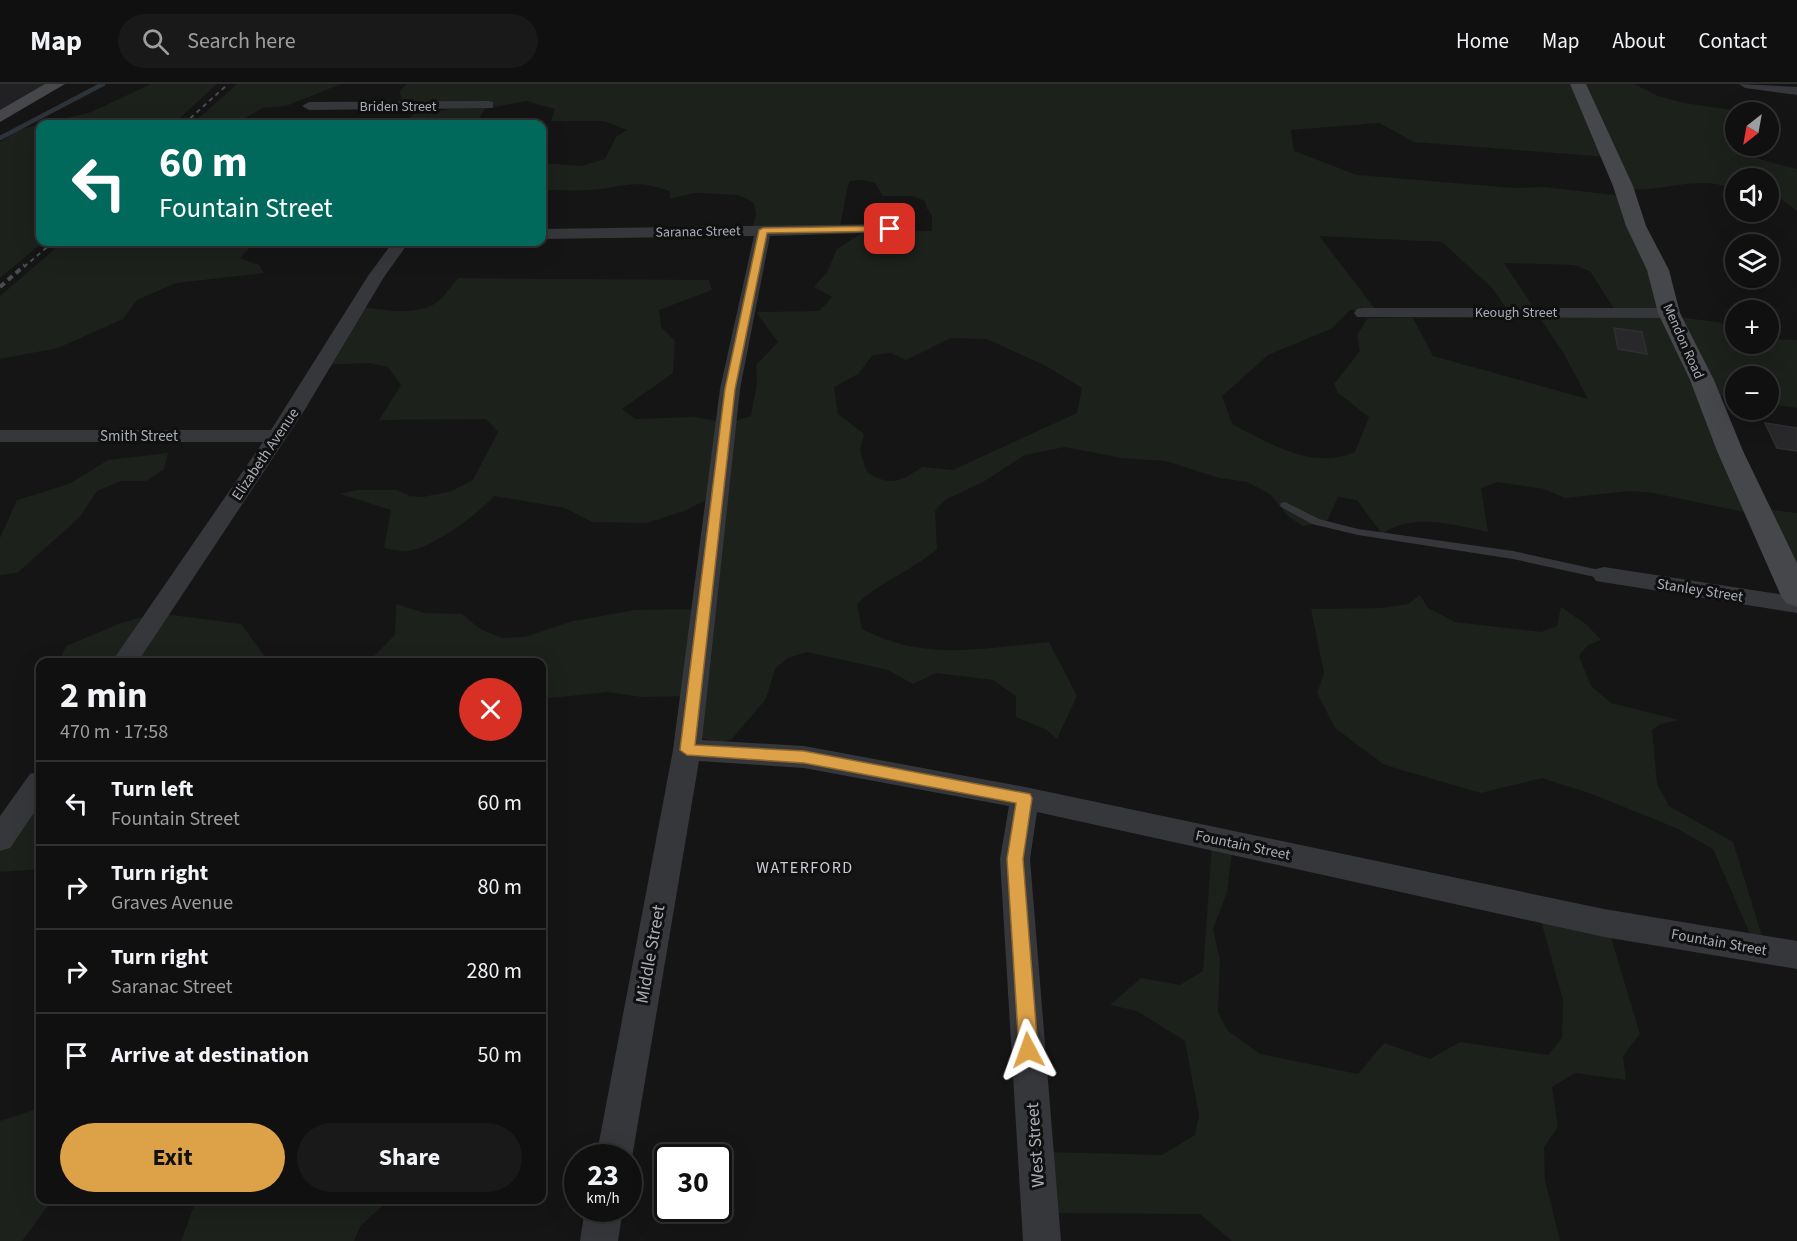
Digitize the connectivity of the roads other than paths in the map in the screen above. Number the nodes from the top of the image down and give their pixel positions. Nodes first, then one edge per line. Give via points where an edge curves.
1 (57, 84) edge
2 (1578, 84) edge
3 (1746, 84) edge
4 (1797, 91) edge
5 (309, 106) dead end
6 (485, 110) dead end
7 (0, 117) edge
8 (890, 229) dead end
9 (763, 230) junction
10 (546, 234) edge
11 (398, 246) edge
12 (1363, 313) dead end
13 (1669, 313) junction
14 (0, 436) edge
15 (277, 436) junction
16 (1285, 505) dead end
17 (1604, 575) joint
18 (1797, 596) edge
19 (1797, 605) edge
20 (127, 658) edge
21 (687, 750) junction
22 (36, 788) edge
23 (1025, 798) junction
24 (0, 839) edge
25 (1797, 955) edge
26 (617, 1144) edge
27 (602, 1222) edge
28 (599, 1241) edge
29 (1042, 1241) edge

1 - 7 street
2 - 13 street, Mendon Road via 1658,270
3 - 4 street
5 - 6 street, Briden Street
8 - 9 street, Saranac Street
9 - 10 street, Saranac Street
9 - 21 street, Middle Street via 730,389
11 - 15 street, Elizabeth Avenue via 369,286
12 - 13 street, Keough Street
13 - 18 street, Mendon Road
14 - 15 street, Smith Street
15 - 20 street, Elizabeth Avenue
16 - 17 lane via 1316,522 1513,555
17 - 19 street, Stanley Street
21 - 23 street, Fountain Street via 804,757
21 - 26 street, Middle Street
22 - 24 street
23 - 25 street, Fountain Street via 1604,923
23 - 29 street, West Street via 1015,859
27 - 28 street

